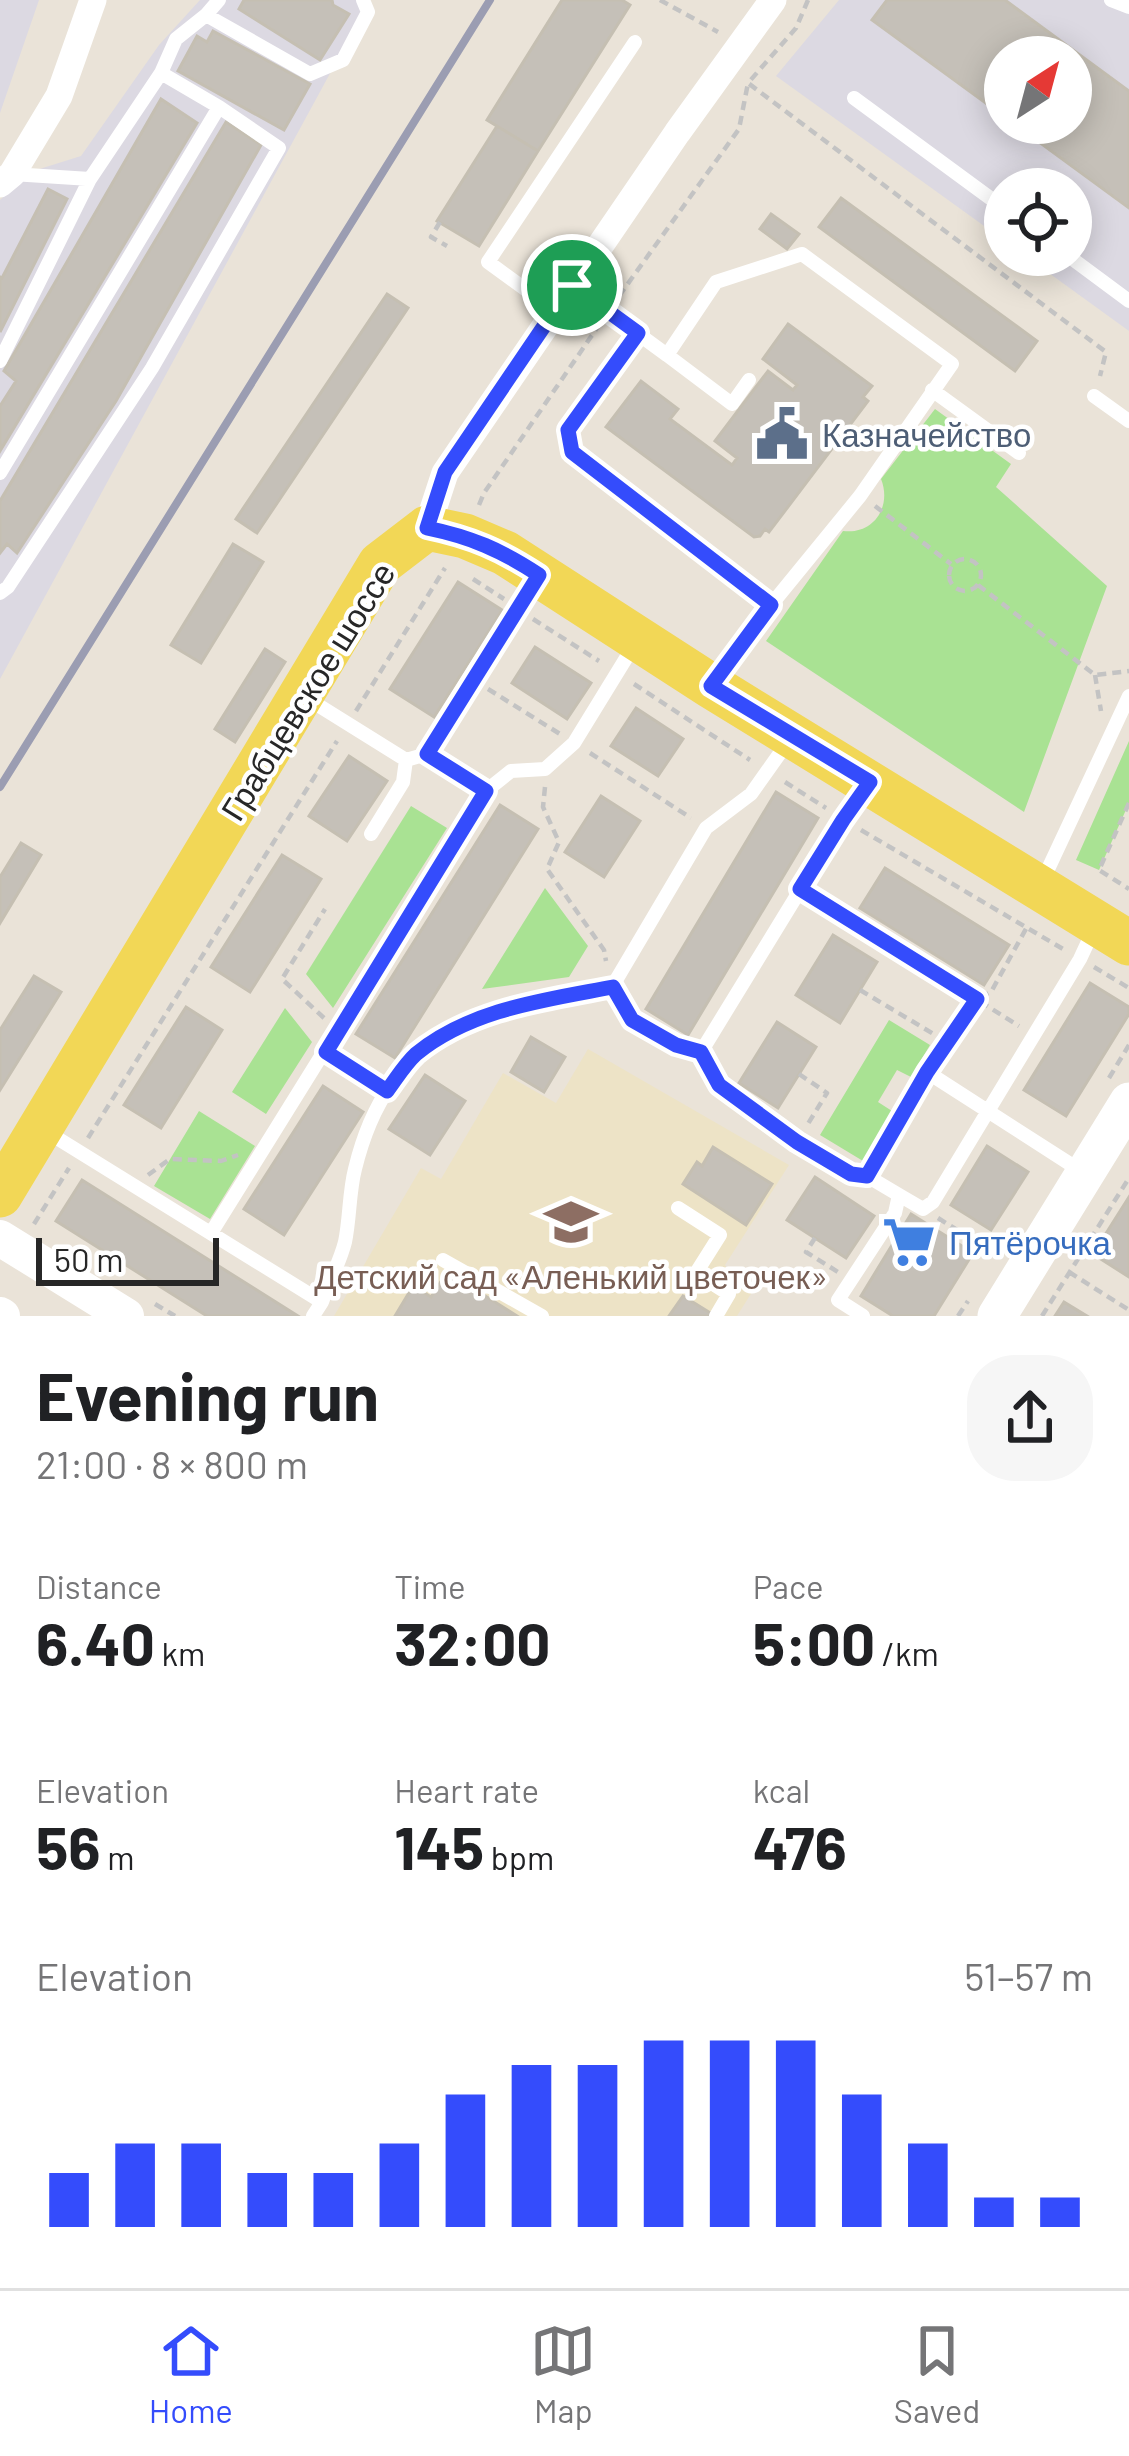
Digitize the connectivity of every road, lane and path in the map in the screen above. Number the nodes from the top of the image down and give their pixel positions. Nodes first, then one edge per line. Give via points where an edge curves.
1 (93, 0) edge
2 (219, 0) edge
3 (363, 0) edge
4 (660, 0) edge
5 (773, 0) edge
6 (808, 0) edge
7 (206, 15) junction
8 (635, 42) dead end
9 (740, 43) junction
10 (161, 73) junction
11 (854, 98) dead end
12 (219, 107) junction
13 (6, 179) edge
14 (90, 179) junction
15 (984, 194) edge
16 (440, 222) dead end
17 (447, 247) dead end
18 (1092, 274) edge
19 (572, 285) junction
20 (1129, 301) edge
21 (555, 311) junction
22 (638, 333) junction
23 (667, 355) junction
24 (0, 361) edge
25 (749, 380) dead end
26 (932, 390) junction
27 (1094, 396) joint
28 (1129, 421) edge
29 (1019, 453) dead end
30 (0, 473) edge
31 (860, 496) junction
32 (438, 545) junction
33 (951, 564) junction
34 (539, 575) junction
35 (978, 585) junction
36 (0, 593) edge
37 (771, 605) junction
38 (638, 638) junction
39 (1129, 671) edge
40 (711, 686) junction
41 (301, 694) junction
42 (1129, 696) edge
43 (347, 724) junction
44 (793, 735) junction
45 (427, 754) junction
46 (406, 760) junction
47 (545, 770) junction
48 (870, 782) junction
49 (486, 791) junction
50 (1129, 803) edge
51 (371, 834) dead end
52 (800, 889) junction
53 (1129, 889) edge
54 (1033, 907) junction
55 (325, 909) dead end
56 (1113, 933) edge
57 (613, 987) junction
58 (860, 990) dead end
59 (977, 999) junction
60 (338, 1030) junction
61 (1033, 1036) junction
62 (947, 1042) junction
63 (326, 1052) junction
64 (701, 1052) junction
65 (927, 1072) junction
66 (799, 1074) dead end
67 (387, 1091) junction
68 (1129, 1102) edge
69 (989, 1110) junction
70 (41, 1128) junction
71 (797, 1142) junction
72 (267, 1145) junction
73 (79, 1152) junction
74 (1085, 1173) junction
75 (867, 1176) junction
76 (1129, 1178) edge
77 (133, 1186) junction
78 (899, 1195) junction
79 (678, 1208) dead end
80 (923, 1209) junction
81 (11, 1220) edge
82 (211, 1234) junction
83 (815, 1238) dead end
84 (997, 1255) dead end
85 (443, 1259) dead end
86 (1070, 1273) junction
87 (851, 1280) junction
88 (132, 1305) edge
89 (317, 1309) edge
90 (1129, 1310) edge
91 (175, 1316) edge
92 (542, 1316) edge
93 (716, 1316) edge
94 (863, 1316) edge
95 (998, 1316) edge
96 (1042, 1316) edge

1 - 13 street via 59,96
2 - 7 lane
3 - 7 lane via 368,12 344,60 310,74
4 - 9 path
5 - 9 street
6 - 27 path via 796,28 748,83 1106,352
7 - 10 lane via 176,39
8 - 21 lane via 488,262
9 - 19 street
10 - 12 lane
10 - 14 lane
11 - 15 lane
12 - 30 lane
12 - 36 lane via 279,148 152,368
13 - 14 lane
14 - 24 lane
16 - 17 path via 431,236
18 - 20 lane
19 - 21 street
19 - 22 lane
21 - 32 street via 445,472
22 - 23 lane
22 - 37 lane via 568,430 572,452
23 - 25 lane via 732,404
23 - 26 lane via 716,282 802,254 952,364
26 - 29 lane
26 - 31 lane
27 - 28 lane
31 - 33 path
31 - 37 lane
32 - 34 main road via 465,536
32 - 41 main road, Грабцевское шоссе via 380,564
32 - 43 path
33 - 35 path via 975,561
33 - 35 path via 954,588
34 - 38 main road
34 - 45 lane
35 - 39 path via 1095,675
37 - 40 lane
38 - 40 main road
38 - 47 lane via 574,743
40 - 44 main road
41 - 43 lane
41 - 70 main road, Грабцевское шоссе
42 - 54 lane
43 - 46 lane
43 - 73 path
44 - 48 main road
44 - 57 lane via 751,794 706,827
45 - 46 lane
45 - 49 lane
46 - 51 lane via 403,782
47 - 49 lane via 511,771
47 - 57 path via 544,807 560,842 547,869 604,950
48 - 52 lane
48 - 54 main road
49 - 60 lane
50 - 53 path via 1099,870
52 - 59 path
52 - 64 lane
54 - 56 main road
54 - 59 path via 992,992
55 - 60 path via 282,980
56 - 61 lane via 1080,958
57 - 64 lane via 632,1020
57 - 67 lane via 465,1022 414,1056
58 - 62 path
59 - 61 path
59 - 62 path
60 - 63 lane
61 - 69 lane
62 - 65 path
63 - 67 path
63 - 72 lane
64 - 71 lane via 719,1085
65 - 69 lane
65 - 75 lane
66 - 71 path via 827,1093
67 - 89 lane via 365,1132 344,1243
68 - 74 main road
69 - 74 lane
69 - 80 lane
70 - 73 lane
70 - 81 main road, Грабцевское шоссе
71 - 75 lane
72 - 77 path via 221,1161 170,1159
72 - 82 lane
73 - 77 lane
73 - 81 path
74 - 95 main road
75 - 78 lane
76 - 86 path
77 - 82 lane
78 - 80 lane
78 - 87 lane
79 - 93 lane via 720,1235 696,1273 729,1294
80 - 84 path
81 - 88 street
82 - 89 lane
83 - 87 path via 806,1252
85 - 92 lane
86 - 90 path
86 - 96 path
87 - 94 lane via 838,1300
88 - 91 path

